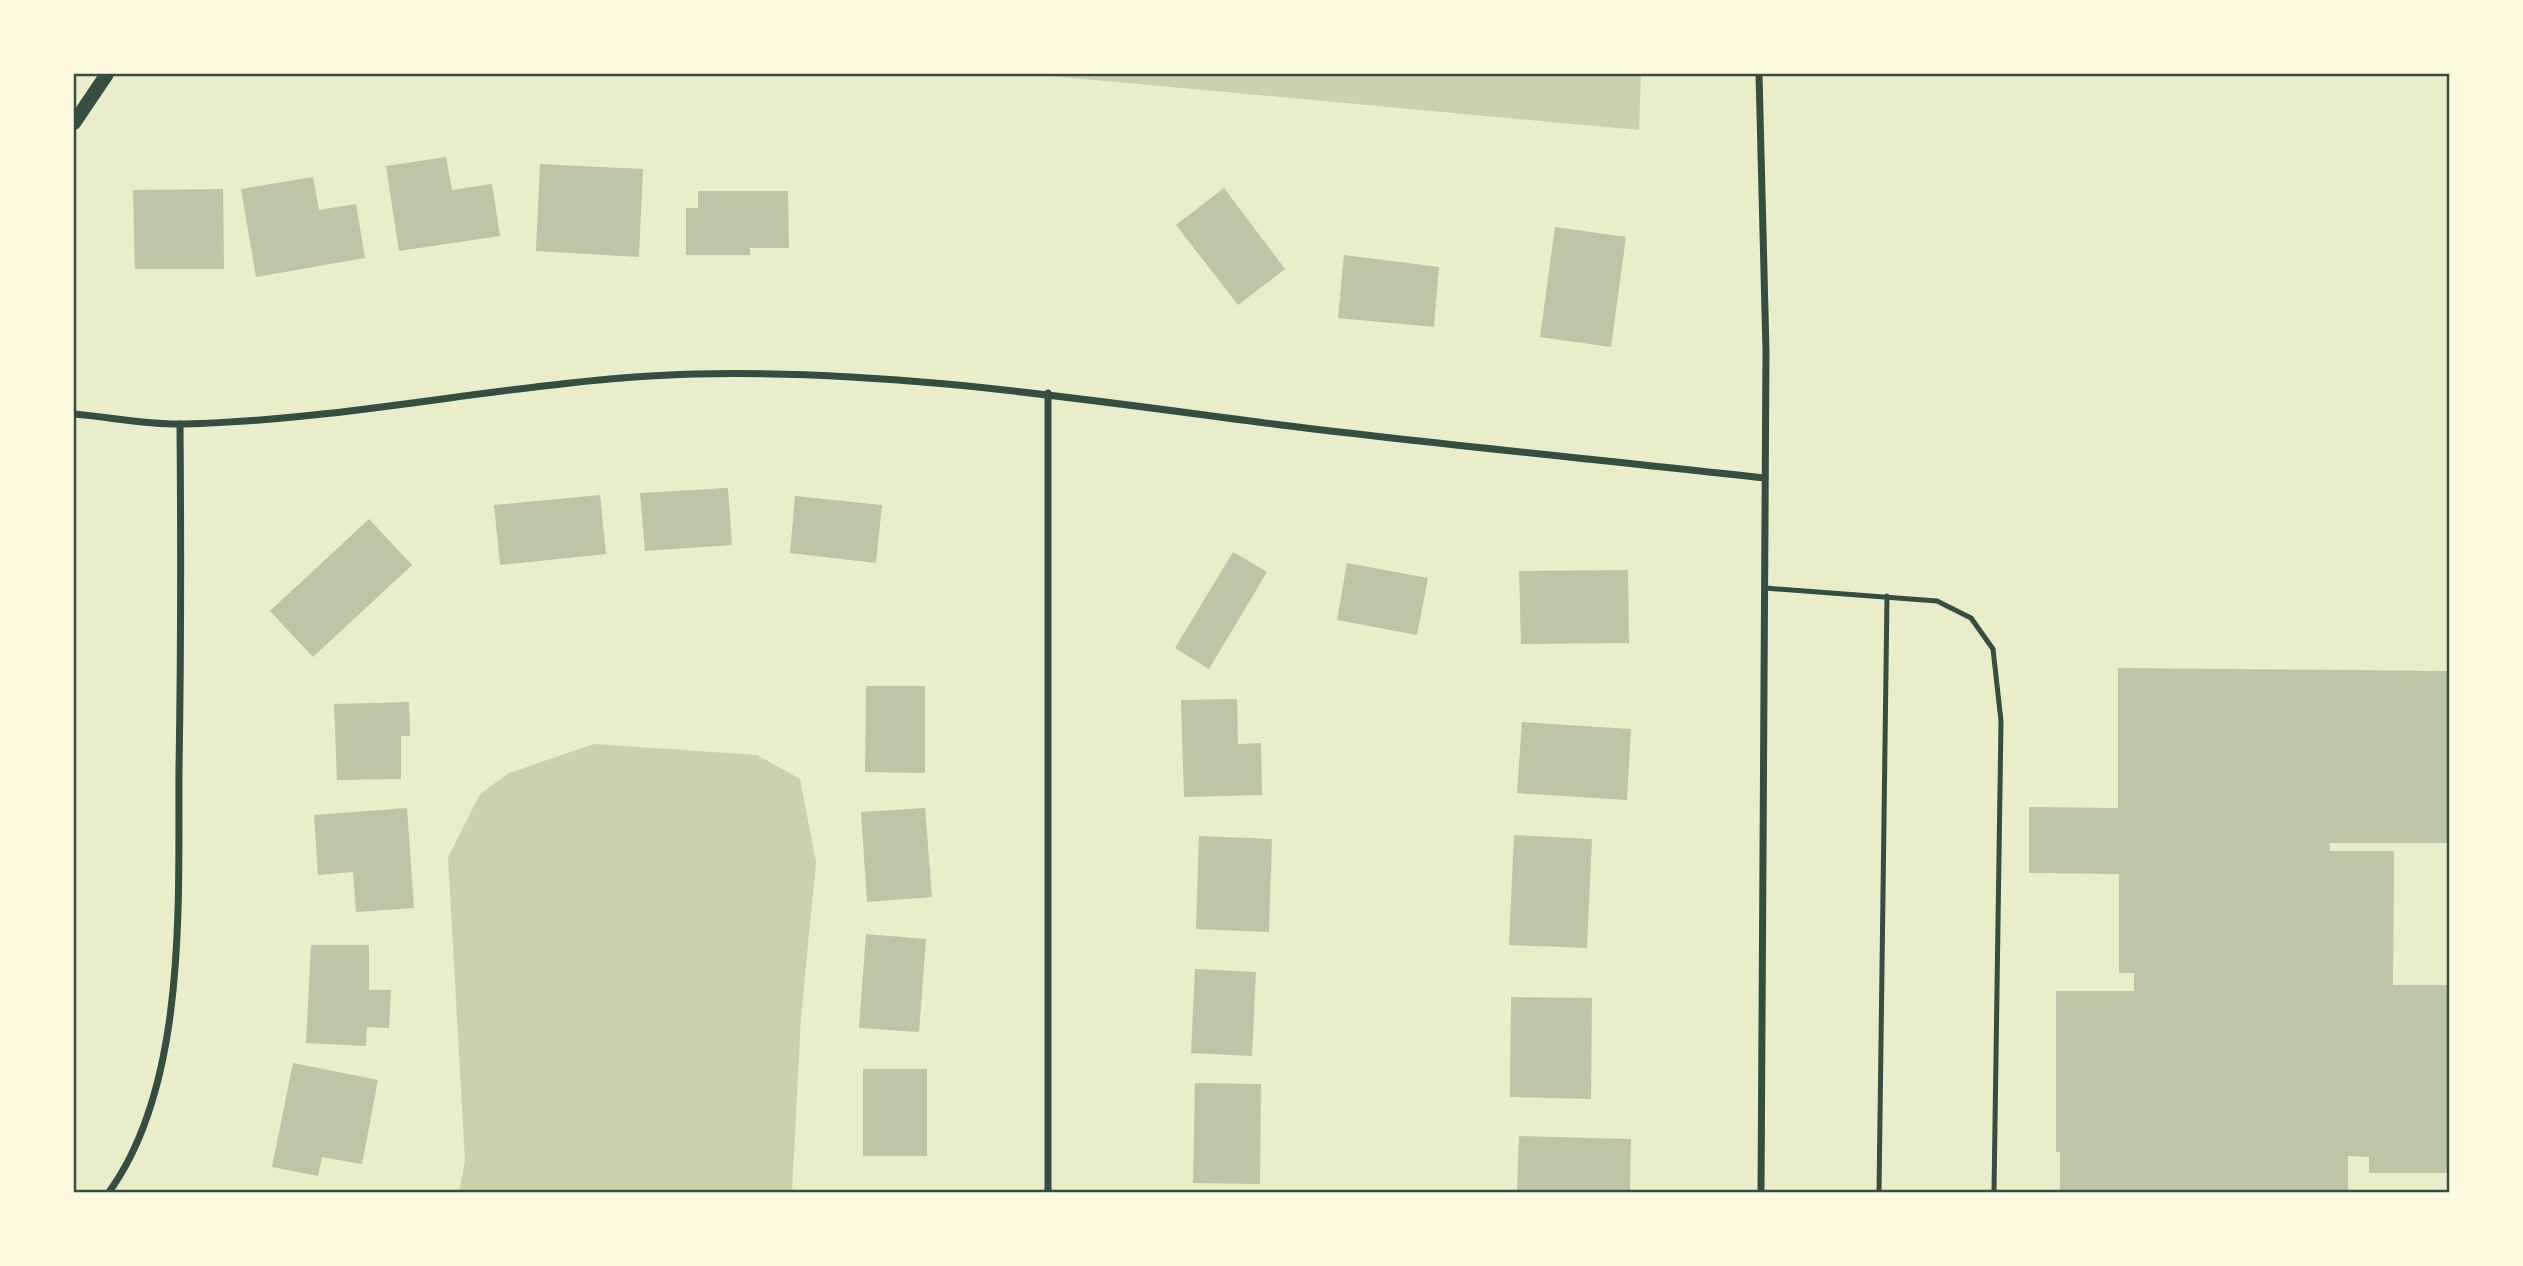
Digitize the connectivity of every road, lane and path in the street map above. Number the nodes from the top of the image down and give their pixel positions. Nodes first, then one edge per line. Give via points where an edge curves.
1 (107, 74) edge
2 (1759, 74) edge
3 (74, 123) edge
4 (1048, 393) junction
5 (74, 414) edge
6 (180, 424) junction
7 (1765, 478) junction
8 (1765, 588) junction
9 (1887, 596) junction
10 (109, 1192) edge
11 (1048, 1192) edge
12 (1761, 1192) edge
13 (1879, 1192) edge
14 (1994, 1192) edge

1 - 3 main road
2 - 7 street
4 - 6 street via 875,377 694,374 561,384 344,414
4 - 7 street via 1282,425
4 - 11 street
5 - 6 street
6 - 10 street via 181,644 172,1007 158,1083 131,1154
7 - 8 street
8 - 9 lane
8 - 12 street
9 - 13 lane
9 - 14 lane via 1937,601 1971,618 1993,649 2001,721

